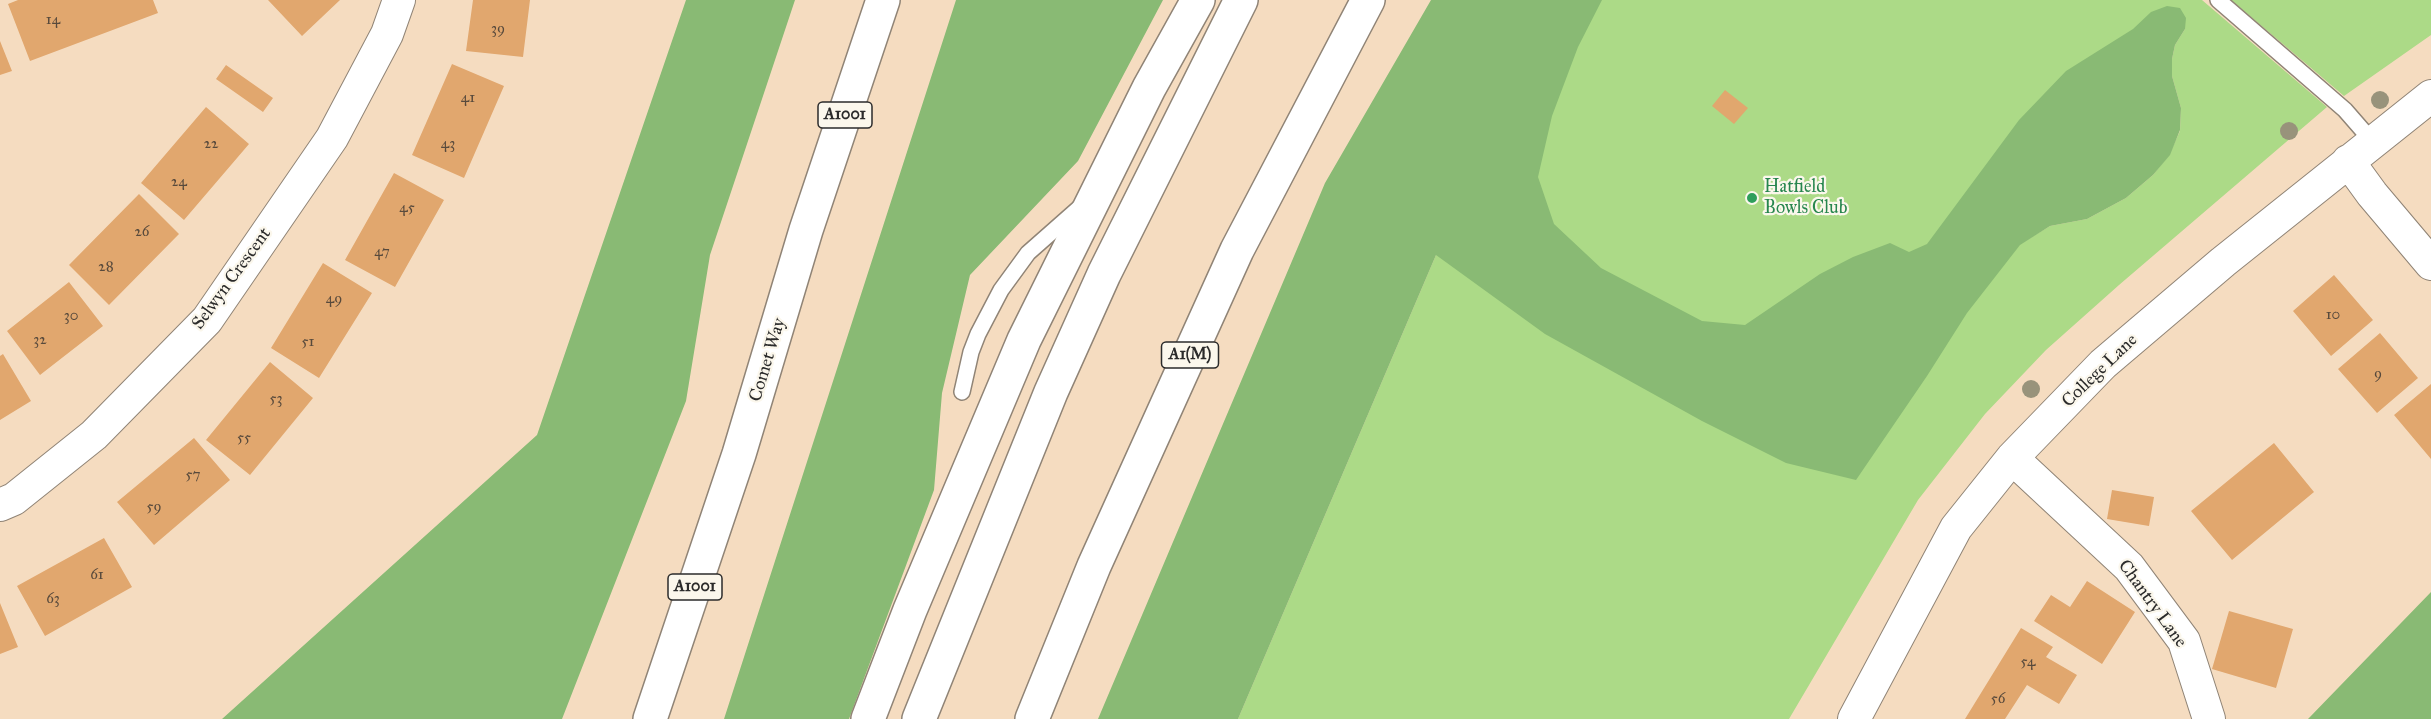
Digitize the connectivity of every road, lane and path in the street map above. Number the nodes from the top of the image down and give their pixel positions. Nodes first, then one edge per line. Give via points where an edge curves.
1 (399, 0) edge
2 (884, 0) edge
3 (1198, 0) edge
4 (1241, 0) edge
5 (1368, 0) edge
6 (2218, 0) edge
7 (2431, 96) edge
8 (2372, 141) junction
9 (2348, 161) junction
10 (1095, 195) junction
11 (2431, 264) edge
12 (962, 392) dead end
13 (2012, 458) junction
14 (0, 505) edge
15 (650, 719) edge
16 (868, 719) edge
17 (919, 719) edge
18 (1032, 719) edge
19 (1854, 719) edge
20 (2209, 719) edge

1 - 14 street, Selwyn Crescent via 387,34 332,138 207,320 94,435
2 - 15 main road, Comet Way / A1001
3 - 10 main road
4 - 17 main road via 1104,274 1051,392
5 - 18 main road, A1(M) via 1237,250 1094,566
6 - 8 lane via 2345,110
7 - 8 street, College Lane
8 - 9 street, College Lane
9 - 11 street
9 - 13 street, College Lane via 2103,364
10 - 12 lane via 1028,253 1001,290 974,343
10 - 16 main road via 1024,340
13 - 19 street, College Lane via 1956,528
13 - 20 street, Chantry Lane via 2129,567 2184,641

